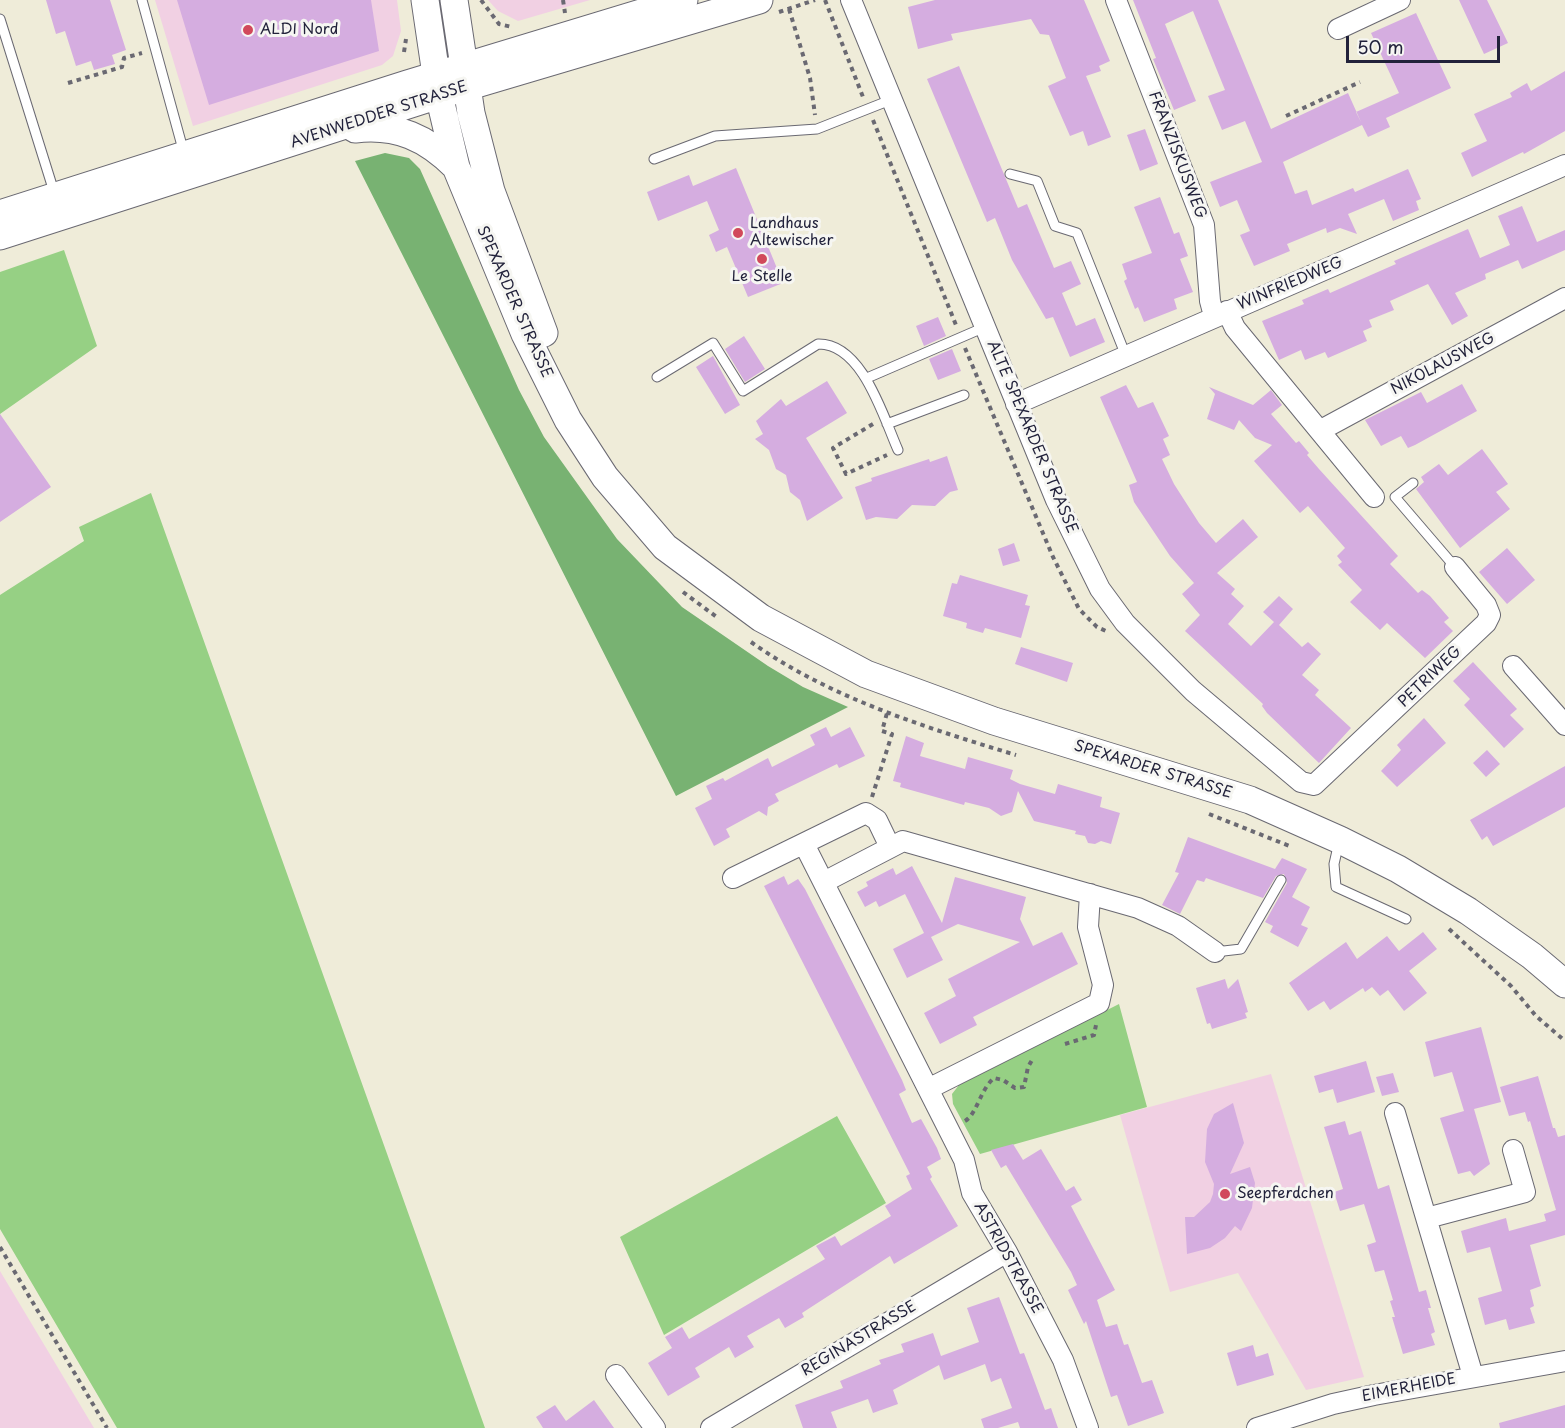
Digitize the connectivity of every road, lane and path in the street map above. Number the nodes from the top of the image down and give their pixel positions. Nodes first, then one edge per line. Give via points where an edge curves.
1 (142, 0) edge
2 (425, 0) edge
3 (454, 0) edge
4 (481, 0) edge
5 (563, 0) edge
6 (684, 0) edge
7 (759, 0) edge
8 (851, 0) edge
9 (1116, 0) edge
10 (1400, 0) edge
11 (789, 9) dead end
12 (566, 14) dead end
13 (0, 19) edge
14 (499, 24) junction
15 (489, 27) dead end
16 (1338, 29) dead end
17 (501, 32) dead end
18 (154, 50) junction
19 (466, 76) junction
20 (1360, 82) dead end
21 (68, 83) dead end
22 (437, 85) junction
23 (893, 99) junction
24 (1286, 116) dead end
25 (817, 129) junction
26 (319, 134) junction
27 (654, 159) dead end
28 (1565, 165) edge
29 (188, 166) junction
30 (456, 166) junction
31 (1010, 174) dead end
32 (59, 207) junction
33 (0, 214) edge
34 (0, 236) edge
35 (1565, 298) edge
36 (1221, 313) junction
37 (985, 327) junction
38 (1126, 356) junction
39 (657, 377) dead end
40 (867, 378) junction
41 (963, 395) dead end
42 (1016, 404) junction
43 (885, 421) junction
44 (1321, 430) junction
45 (898, 450) joint
46 (1413, 483) dead end
47 (1374, 497) dead end
48 (1455, 567) joint
49 (726, 590) junction
50 (682, 591) dead end
51 (726, 624) dead end
52 (745, 638) dead end
53 (1513, 666) dead end
54 (887, 713) junction
55 (1565, 725) edge
56 (1024, 757) dead end
57 (1324, 778) joint
58 (1200, 811) dead end
59 (866, 813) junction
60 (804, 844) junction
61 (890, 848) junction
62 (1337, 852) junction
63 (733, 878) dead end
64 (1281, 880) dead end
65 (824, 882) junction
66 (1090, 894) junction
67 (1406, 919) dead end
68 (1445, 926) dead end
69 (1215, 952) joint
70 (1565, 984) edge
71 (1092, 1006) junction
72 (1565, 1041) edge
73 (1060, 1045) dead end
74 (1034, 1057) dead end
75 (928, 1089) junction
76 (1395, 1113) dead end
77 (949, 1130) junction
78 (1513, 1150) dead end
79 (1427, 1218) junction
80 (0, 1247) edge
81 (1008, 1252) junction
82 (1565, 1361) edge
83 (616, 1375) dead end
84 (1473, 1376) junction
85 (107, 1428) edge
86 (655, 1428) edge
87 (711, 1428) edge
88 (1088, 1428) edge
89 (1257, 1428) edge

1 - 18 lane
2 - 22 main road, SPEXARDER STRASSE
3 - 19 main road, SPEXARDER STRASSE
4 - 14 path
5 - 12 path
6 - 19 main road, AVENWEDDER STRASSE
7 - 19 main road, AVENWEDDER STRASSE
8 - 23 street, ALTE SPEXARDER STRASSE
9 - 36 street, FRANZISKUSWEG via 1204,225 1210,301
10 - 16 street
11 - 25 path via 810,78
13 - 32 lane
14 - 15 path
14 - 17 path
18 - 21 path via 124,58 122,67
18 - 29 lane
19 - 22 main road, AVENWEDDER STRASSE
19 - 49 main road, SPEXARDER STRASSE via 491,191 560,369 619,465
20 - 24 path
22 - 26 main road, AVENWEDDER STRASSE
22 - 29 main road, AVENWEDDER STRASSE
22 - 30 main road, SPEXARDER STRASSE
23 - 25 lane
23 - 37 street, ALTE SPEXARDER STRASSE
25 - 27 lane via 714,136
26 - 29 main road, AVENWEDDER STRASSE
26 - 30 main road via 365,128 403,130 418,136
28 - 36 street, WINFRIEDWEG
29 - 32 main road, AVENWEDDER STRASSE
30 - 49 main road, SPEXARDER STRASSE via 525,334 568,420 605,477 665,546
31 - 38 lane via 1037,181 1055,226 1077,233
32 - 33 main road, AVENWEDDER STRASSE
32 - 34 main road, AVENWEDDER STRASSE
35 - 44 street, NIKOLAUSWEG
36 - 38 street, WINFRIEDWEG
36 - 44 street
37 - 40 lane
37 - 42 street, ALTE SPEXARDER STRASSE
38 - 42 street, WINFRIEDWEG
39 - 40 lane via 713,344 743,391 818,344 829,344 841,349
40 - 43 lane
41 - 43 lane
42 - 57 street, ALTE SPEXARDER STRASSE via 1056,500 1100,589 1125,623 1193,692 1301,782 1314,785
43 - 45 lane
43 - 45 path via 833,448 846,474
44 - 47 street
46 - 48 lane via 1395,497
48 - 57 street, PETRIWEG via 1486,605 1490,615 1486,623
49 - 62 main road, SPEXARDER STRASSE via 761,618 875,678 994,721 1250,800
50 - 51 path
52 - 54 path via 805,676
53 - 55 street
54 - 56 path
54 - 59 path via 882,731 892,734
58 - 62 path
59 - 60 street
59 - 61 street via 877,820
60 - 63 street
60 - 65 street, ASTRIDSTRASSE
61 - 65 street
61 - 66 street via 903,841
62 - 67 lane via 1336,887
62 - 70 main road, SPEXARDER STRASSE via 1398,869 1468,911
64 - 69 lane via 1241,949
65 - 75 street, ASTRIDSTRASSE
66 - 69 street via 1178,926
66 - 71 street via 1088,927 1103,985 1099,1003
68 - 72 path
71 - 73 path via 1096,1020 1094,1035
71 - 75 street
74 - 77 path via 1024,1087 1015,1088 994,1078 981,1093 971,1118
75 - 77 street, ASTRIDSTRASSE
76 - 79 street
77 - 81 street, ASTRIDSTRASSE via 964,1160 972,1193
78 - 79 street via 1525,1192
79 - 84 street
80 - 85 path
81 - 87 street, REGINASTRASSE
81 - 88 street, ASTRIDSTRASSE via 1063,1360
82 - 84 street, EIMERHEIDE
83 - 86 street
84 - 89 street, EIMERHEIDE via 1333,1404

